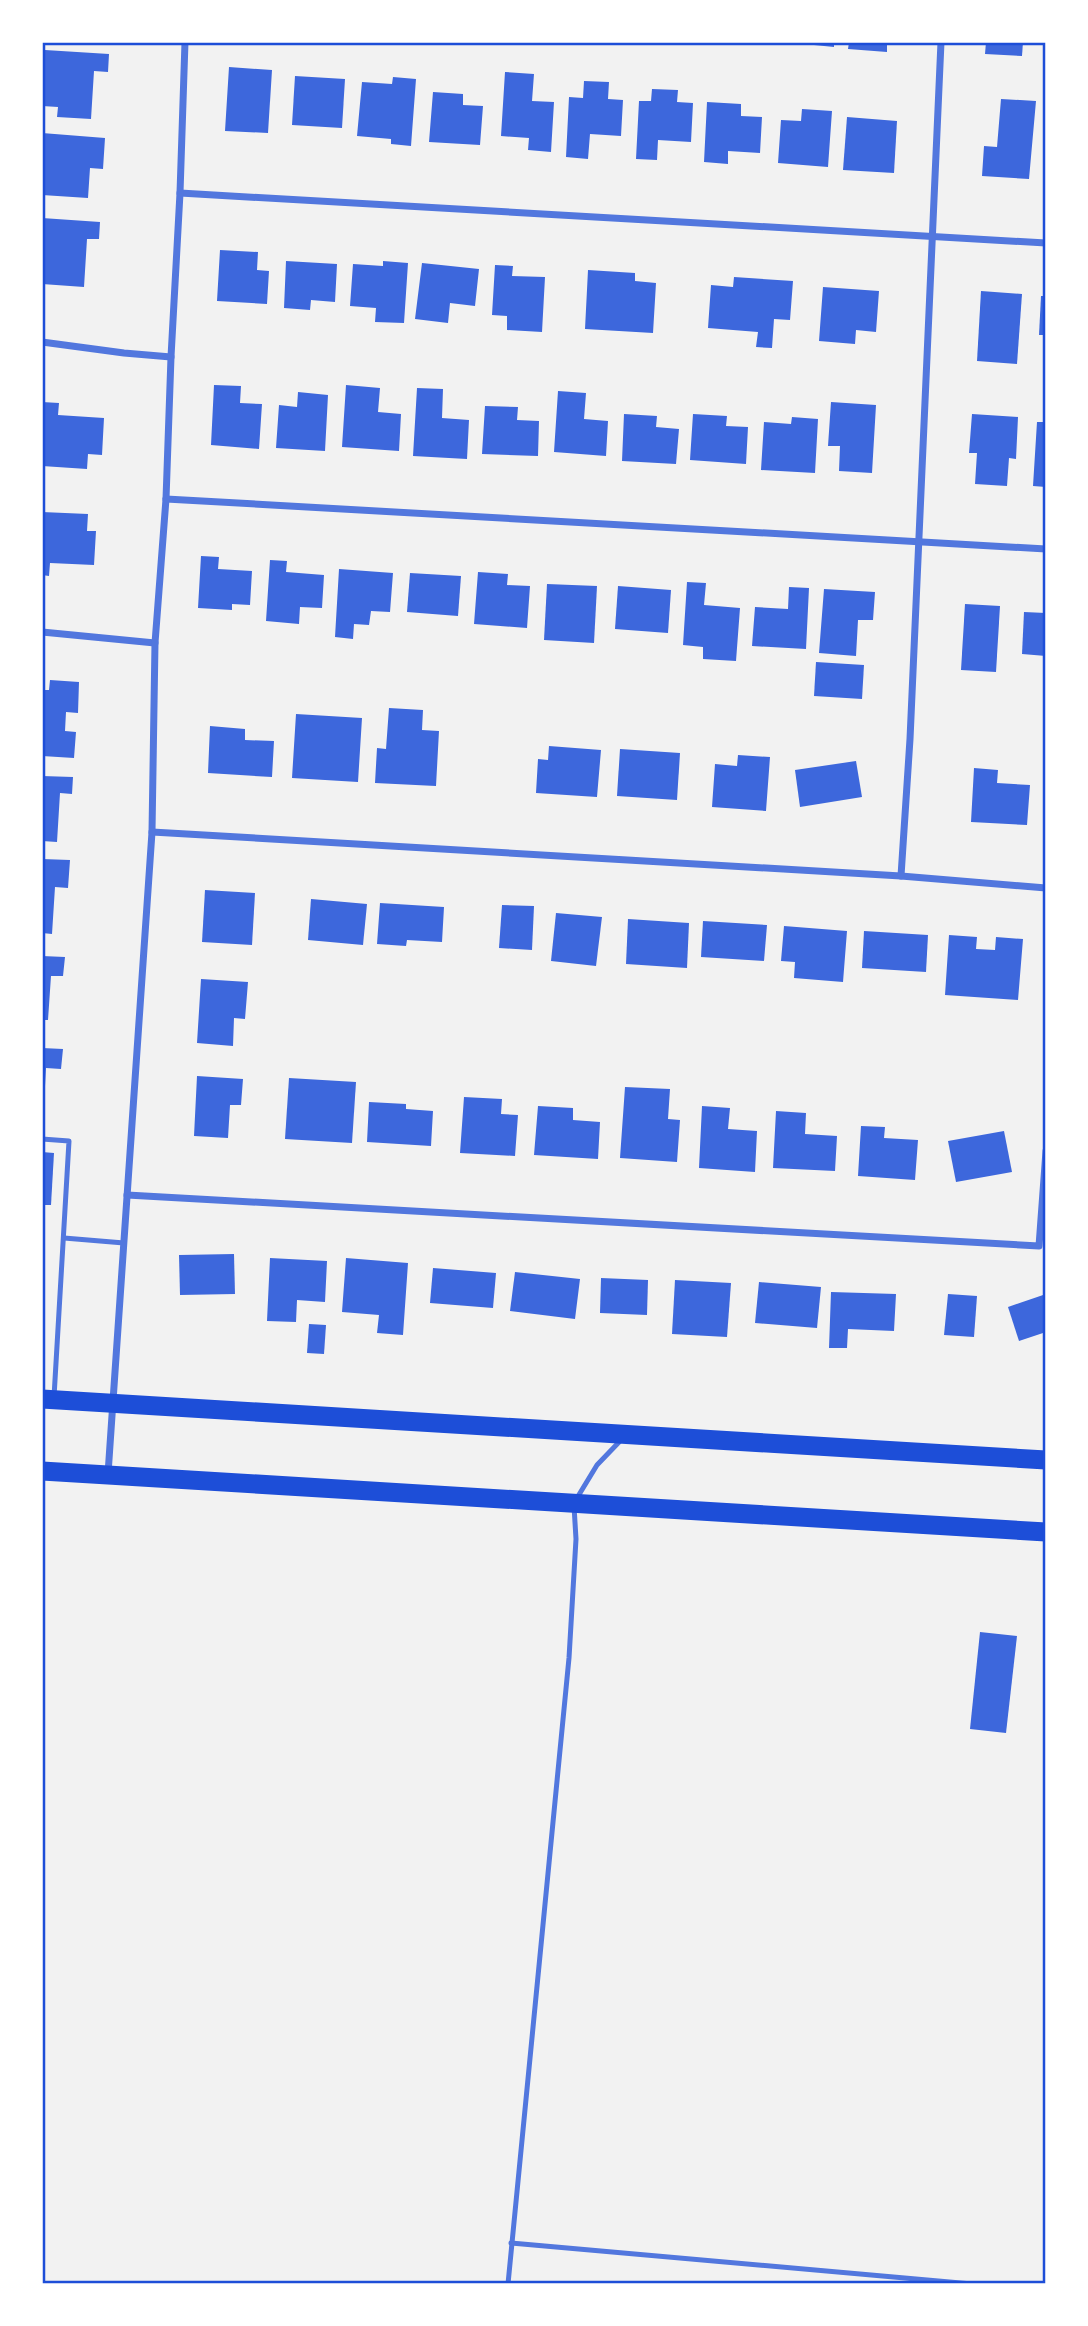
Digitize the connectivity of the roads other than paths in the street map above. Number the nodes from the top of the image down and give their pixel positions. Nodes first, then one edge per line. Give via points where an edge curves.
1 (185, 42) edge
2 (941, 42) edge
3 (180, 193) junction
4 (933, 237) junction
5 (1046, 243) edge
6 (42, 342) edge
7 (170, 357) junction
8 (166, 499) junction
9 (919, 542) junction
10 (1046, 549) edge
11 (42, 632) edge
12 (155, 643) junction
13 (152, 832) junction
14 (901, 876) junction
15 (1046, 888) edge
16 (42, 1139) edge
17 (1046, 1151) edge
18 (127, 1195) junction
19 (64, 1238) junction
20 (124, 1243) junction
21 (48, 1400) edge
22 (111, 1404) junction
23 (626, 1435) junction
24 (1046, 1460) edge
25 (42, 1471) edge
26 (107, 1475) junction
27 (573, 1503) junction
28 (1046, 1531) edge
29 (511, 2244) junction
30 (508, 2284) edge
31 (972, 2284) edge

1 - 3 street
2 - 4 street
3 - 4 street
3 - 7 street
4 - 5 street
4 - 9 street
6 - 7 street
7 - 8 street
8 - 9 street
8 - 12 street
9 - 10 street
9 - 14 street
11 - 12 street
12 - 13 street
13 - 14 street
13 - 18 street
14 - 15 street
16 - 19 lane via 69,1141
17 - 18 street via 1039,1246
18 - 20 street
19 - 20 lane
19 - 21 lane
20 - 22 street
21 - 22 highway
22 - 23 highway
22 - 26 street
23 - 24 highway
23 - 27 lane via 597,1465
25 - 26 highway
26 - 27 highway
27 - 28 highway
27 - 29 lane via 576,1539 569,1658
29 - 30 lane
29 - 31 lane

